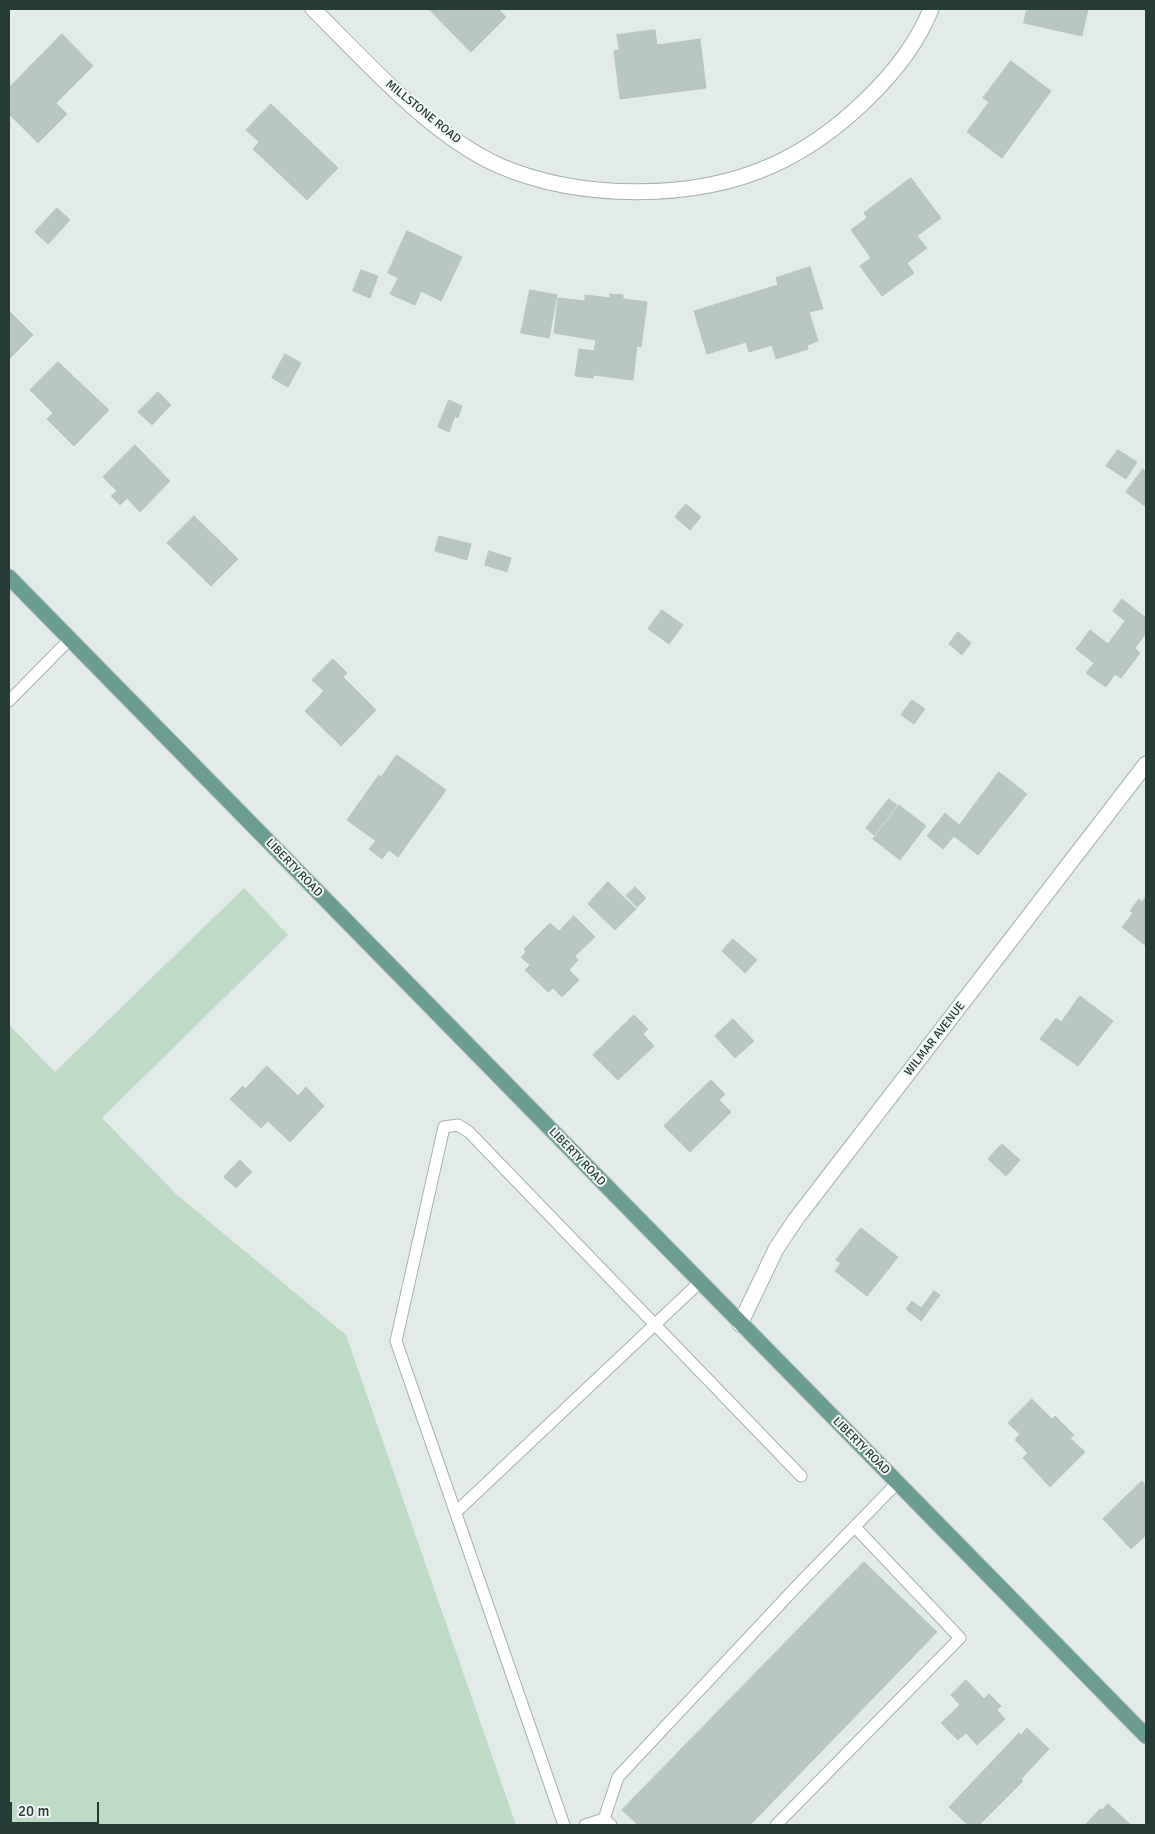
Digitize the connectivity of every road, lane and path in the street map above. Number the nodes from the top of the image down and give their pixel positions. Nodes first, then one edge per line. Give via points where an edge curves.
1 (313, 9) edge
2 (931, 9) edge
3 (9, 577) edge
4 (70, 640) junction
5 (9, 701) edge
6 (1146, 764) edge
7 (700, 1282) junction
8 (655, 1324) junction
9 (740, 1324) junction
10 (801, 1476) dead end
11 (897, 1483) junction
12 (456, 1512) junction
13 (855, 1527) junction
14 (1146, 1736) edge
15 (608, 1822) edge
16 (564, 1825) edge
17 (585, 1825) edge
18 (776, 1825) edge

1 - 2 street, MILLSTONE ROAD via 402,98 455,140 500,166 553,183 606,190 660,191 717,183 773,165 820,137 865,102 900,62
3 - 4 main road, LIBERTY ROAD
4 - 5 lane
4 - 7 main road, LIBERTY ROAD
6 - 9 street, WILMAR AVENUE via 796,1218 776,1249
7 - 8 lane
7 - 9 main road, LIBERTY ROAD
8 - 10 lane
8 - 12 lane
8 - 12 lane via 469,1132 458,1125 444,1127 396,1342
9 - 11 main road, LIBERTY ROAD
11 - 13 lane
11 - 14 main road, LIBERTY ROAD
12 - 16 lane
13 - 15 lane via 618,1777
13 - 18 lane via 960,1638
15 - 17 lane

